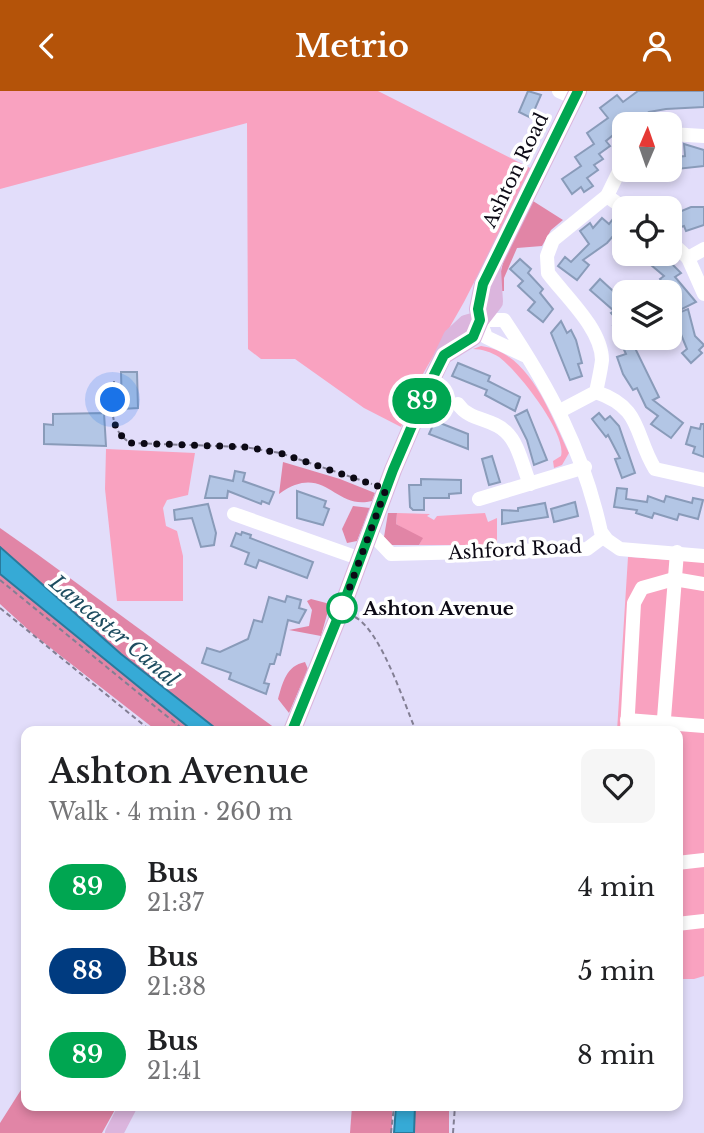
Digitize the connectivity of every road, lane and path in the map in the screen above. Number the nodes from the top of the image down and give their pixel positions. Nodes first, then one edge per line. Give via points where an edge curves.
1 (571, 93) edge
2 (682, 135) edge
3 (704, 136) edge
4 (614, 182) edge
5 (607, 196) junction
6 (612, 200) edge
7 (704, 249) edge
8 (682, 252) edge
9 (688, 258) junction
10 (704, 294) edge
11 (480, 320) junction
12 (526, 356) junction
13 (114, 381) dead end
14 (596, 392) junction
15 (458, 404) dead end
16 (560, 411) junction
17 (585, 467) junction
18 (704, 480) edge
19 (530, 484) junction
20 (386, 489) junction
21 (485, 501) dead end
22 (234, 514) dead end
23 (371, 533) junction
24 (604, 537) junction
25 (677, 552) junction
26 (704, 556) edge
27 (361, 559) junction
28 (674, 579) junction
29 (0, 580) edge
30 (704, 584) edge
31 (0, 608) edge
32 (341, 610) junction
33 (145, 726) edge
34 (179, 726) edge
35 (294, 726) edge
36 (414, 726) edge
37 (627, 726) edge
38 (663, 726) edge
39 (704, 726) edge
40 (683, 727) edge
41 (704, 860) edge
42 (683, 862) edge
43 (704, 921) edge
44 (683, 923) edge
45 (125, 1111) edge
46 (393, 1111) edge
47 (455, 1111) edge
48 (114, 1133) edge
49 (391, 1133) edge
50 (453, 1133) edge

1 - 11 main road, Ashton Road via 492,269 494,302
2 - 3 street
4 - 5 street
5 - 6 street
5 - 14 street via 553,240 547,256 548,273 599,345
7 - 9 street
8 - 9 street
9 - 10 street
11 - 12 street via 486,337
11 - 12 street via 504,320
11 - 20 main road, Ashton Road via 473,337 444,355
12 - 16 street
13 - 20 path via 113,419 117,434 130,443 245,447 280,453
14 - 16 street
14 - 18 street via 625,408 655,469
15 - 19 street via 464,413 508,433
16 - 17 street
17 - 19 street
17 - 24 street
19 - 21 street
20 - 23 main road, Ashton Road
22 - 27 street
23 - 24 street, Ashford Road via 391,554 587,549
23 - 27 main road, Ashton Road
24 - 25 street, Ashford Road via 620,549
25 - 26 street, Ashford Road
25 - 28 street
27 - 32 main road, Ashton Road
28 - 30 street
28 - 37 street via 642,588 634,603
28 - 38 street
29 - 34 path
31 - 33 path
32 - 35 main road, Ashton Road
32 - 36 path via 364,623
39 - 40 street
41 - 42 street
43 - 44 street
45 - 48 main road
46 - 49 path
47 - 50 path

